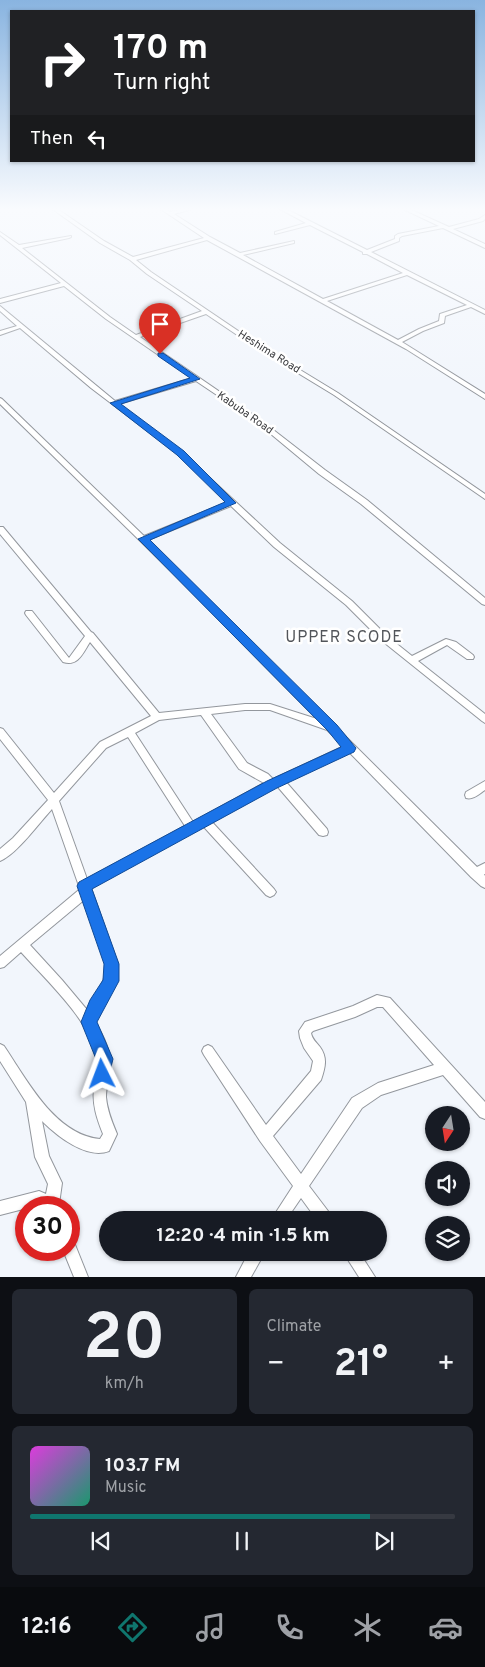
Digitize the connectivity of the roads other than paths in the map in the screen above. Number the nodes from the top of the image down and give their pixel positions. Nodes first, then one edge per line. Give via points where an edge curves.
1 (45, 268) edge
2 (144, 268) edge
3 (262, 268) edge
4 (395, 268) edge
5 (406, 273) junction
6 (66, 284) junction
7 (0, 300) edge
8 (322, 301) junction
9 (473, 305) junction
10 (0, 308) edge
11 (206, 312) junction
12 (485, 312) edge
13 (22, 326) junction
14 (0, 333) edge
15 (135, 338) junction
16 (398, 342) junction
17 (196, 379) junction
18 (485, 397) edge
19 (0, 400) edge
20 (114, 403) junction
21 (485, 497) edge
22 (232, 503) junction
23 (0, 529) edge
24 (143, 539) junction
25 (485, 602) edge
26 (29, 613) dead end
27 (90, 636) junction
28 (470, 657) dead end
29 (412, 660) junction
30 (204, 712) junction
31 (157, 717) junction
32 (485, 719) edge
33 (333, 728) junction
34 (129, 730) junction
35 (0, 732) edge
36 (350, 748) junction
37 (276, 783) junction
38 (485, 785) edge
39 (470, 795) dead end
40 (54, 800) junction
41 (204, 820) junction
42 (190, 827) junction
43 (323, 832) dead end
44 (0, 856) edge
45 (480, 871) edge
46 (485, 883) edge
47 (85, 889) junction
48 (270, 892) dead end
49 (22, 945) junction
50 (0, 963) edge
51 (89, 1022) junction
52 (0, 1050) edge
53 (208, 1051) dead end
54 (444, 1068) junction
55 (32, 1100) junction
56 (485, 1112) edge
57 (50, 1120) junction
58 (36, 1127) junction
59 (265, 1136) junction
60 (300, 1185) junction
61 (54, 1196) edge
62 (15, 1204) edge
63 (0, 1208) edge
64 (284, 1211) edge
65 (319, 1211) edge
66 (75, 1261) edge
67 (253, 1261) edge
68 (356, 1261) edge
69 (81, 1277) edge
70 (243, 1277) edge
71 (368, 1277) edge

1 - 6 street, Kabuba Road
2 - 11 street, Heshima Road
3 - 8 street
4 - 5 street
5 - 8 street
5 - 9 street
6 - 7 street
6 - 15 street, Kabuba Road
8 - 16 street
9 - 12 street
9 - 16 street via 442,314 442,322
10 - 13 street
11 - 15 street
11 - 21 street, Heshima Road via 336,394
13 - 14 street
13 - 20 street
15 - 17 street, Kabuba Road
16 - 18 street
17 - 20 street
17 - 25 street, Kabuba Road via 256,419 364,502
19 - 24 street
20 - 22 street via 180,453
22 - 24 street
22 - 29 street
23 - 27 street
24 - 33 street
26 - 27 street via 66,660 74,659
27 - 31 street
28 - 29 street via 448,642
29 - 32 street
30 - 31 street
30 - 33 street via 270,707
30 - 37 street via 243,766
31 - 34 street
33 - 36 street
34 - 40 street via 103,745
34 - 42 street
35 - 40 street
36 - 37 street
36 - 45 street
37 - 41 street
37 - 43 street
38 - 39 street
40 - 44 street via 18,841
40 - 47 street
41 - 42 street
41 - 48 street
42 - 47 street
45 - 46 street
47 - 49 street
47 - 51 street via 112,969 111,981
49 - 50 street
49 - 51 street
51 - 57 street via 104,1059 101,1110 110,1134 104,1146 90,1146 71,1139
52 - 55 street
53 - 59 street
54 - 56 street
54 - 59 street via 386,1002 377,1001 310,1026 305,1031 307,1040 320,1059 320,1067
54 - 60 street via 378,1090 357,1104
55 - 57 street
55 - 58 street
57 - 58 street via 41,1121
58 - 61 street via 42,1157 55,1183
59 - 60 street
60 - 64 street
60 - 65 street
62 - 63 street
66 - 69 street
67 - 70 street
68 - 71 street

